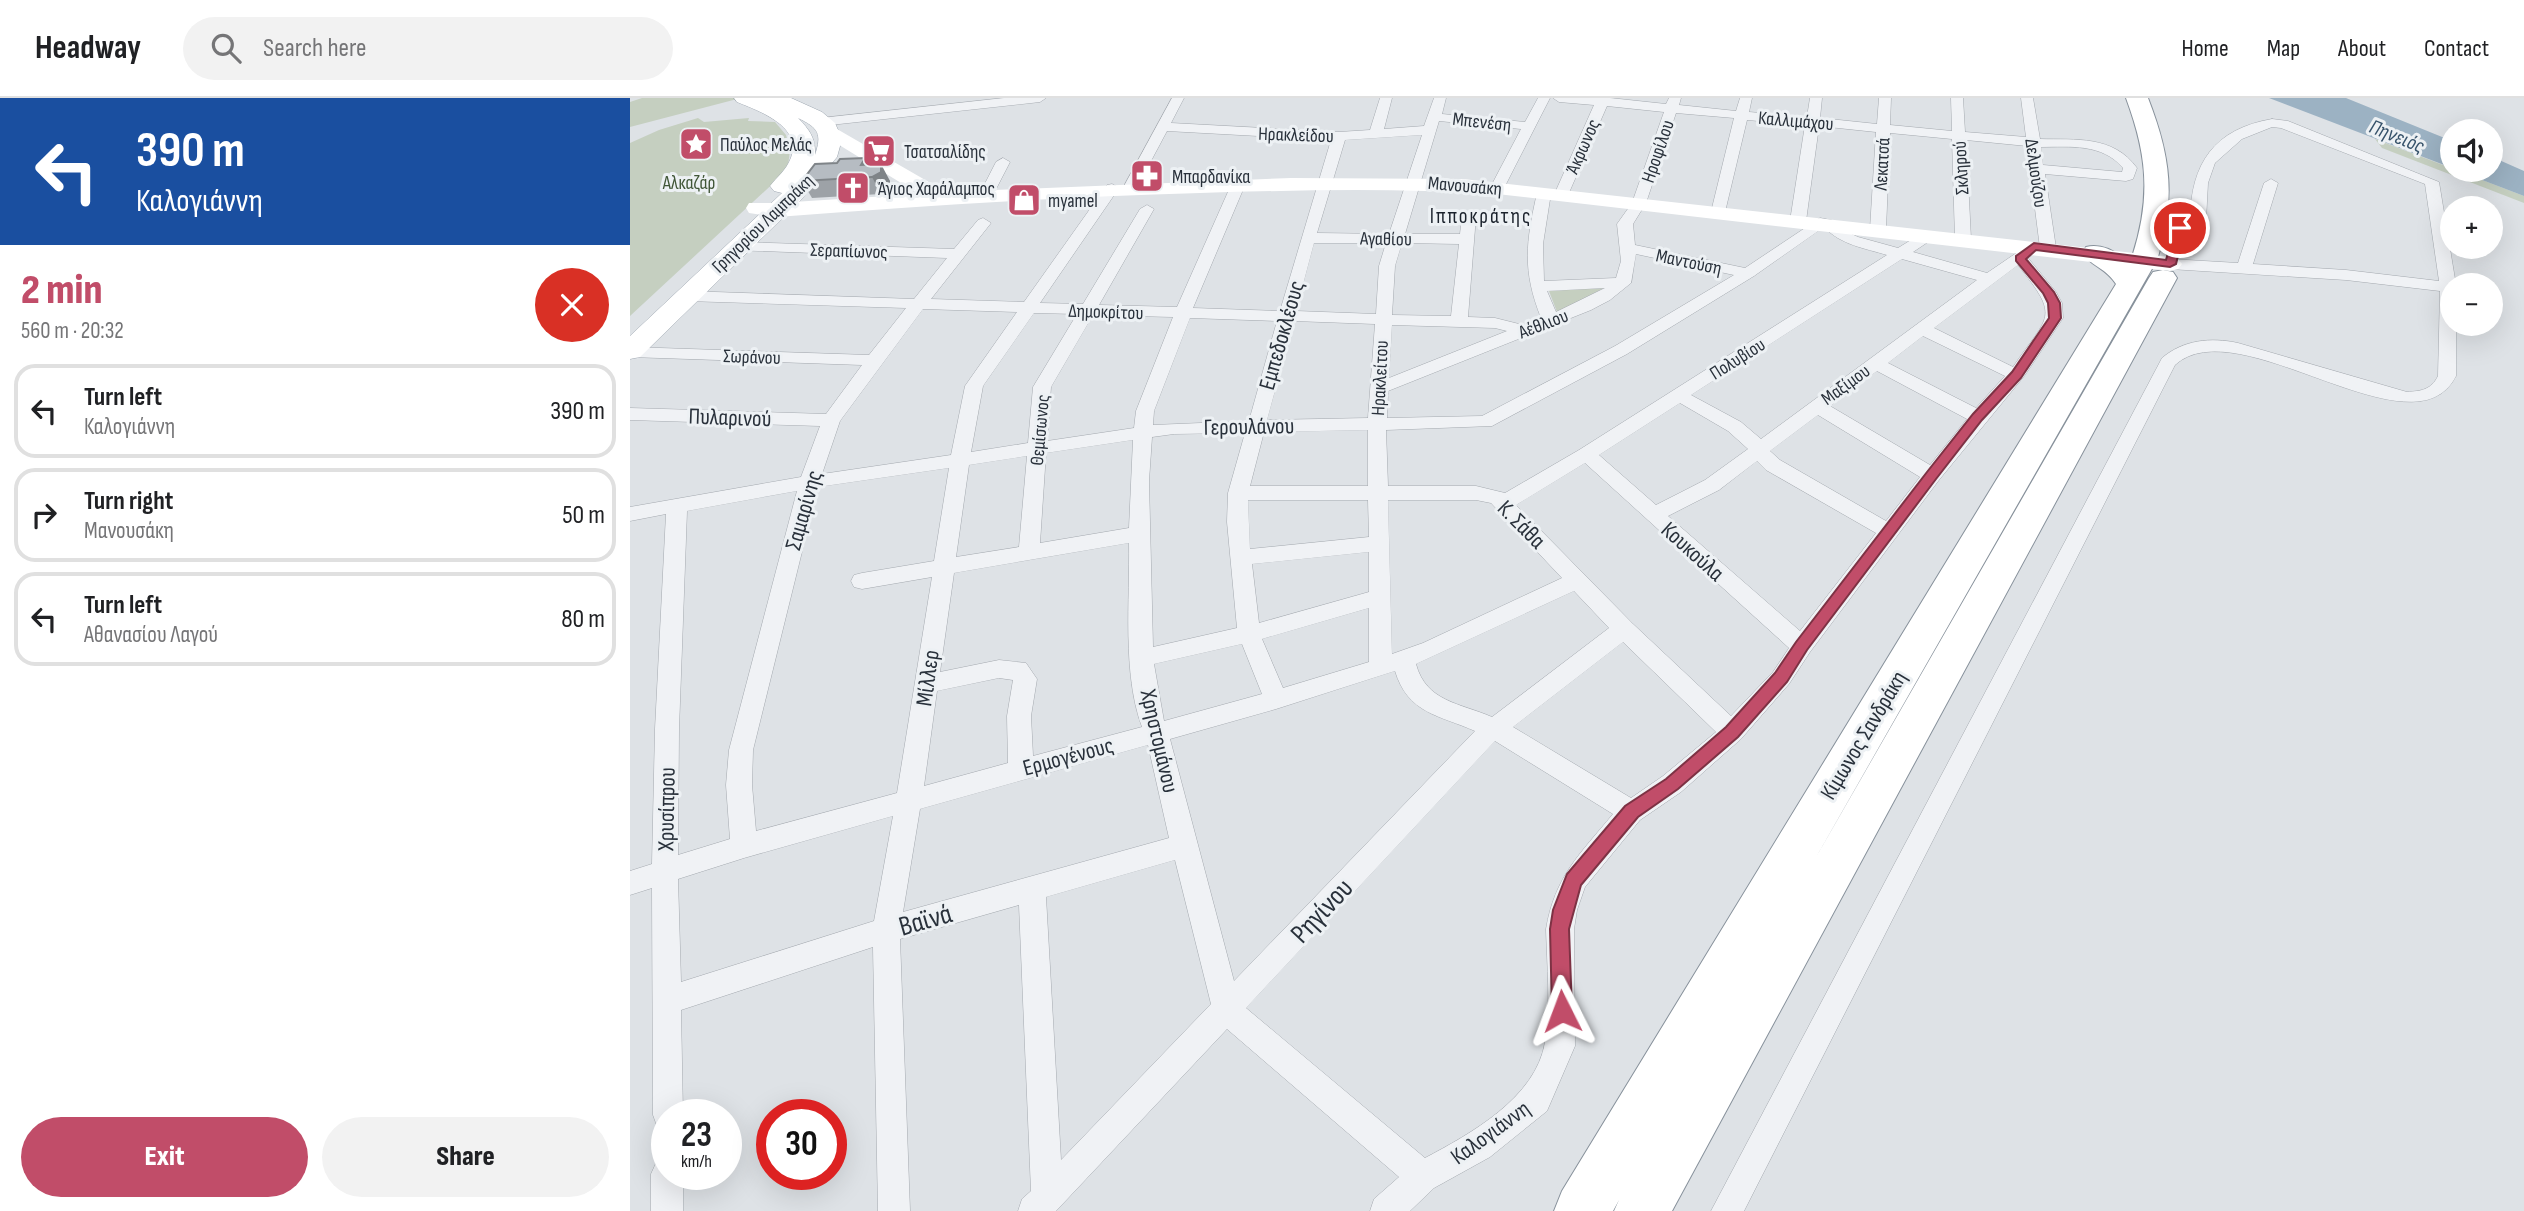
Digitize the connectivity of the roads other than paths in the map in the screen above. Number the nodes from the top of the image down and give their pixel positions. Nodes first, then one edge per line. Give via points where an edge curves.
1 (1040, 98) edge
2 (1178, 98) edge
3 (1387, 98) edge
4 (1440, 98) edge
5 (1544, 98) edge
6 (1559, 98) edge
7 (1746, 98) edge
8 (1816, 98) edge
9 (1885, 98) edge
10 (1957, 98) edge
11 (2027, 98) edge
12 (2137, 98) edge
13 (2157, 98) edge
14 (754, 99) edge
15 (1603, 100) edge
16 (1673, 103) edge
17 (1742, 115) junction
18 (1812, 121) junction
19 (1432, 123) junction
20 (1530, 126) junction
21 (825, 127) junction
22 (1162, 127) junction
23 (1883, 128) junction
24 (1376, 134) junction
25 (1339, 135) junction
26 (1959, 135) junction
27 (2033, 142) junction
28 (2037, 169) junction
29 (983, 171) dead end
30 (1415, 181) junction
31 (1324, 183) junction
32 (2271, 183) dead end
33 (1238, 185) junction
34 (1121, 188) junction
35 (1497, 188) junction
36 (1552, 194) junction
37 (986, 195) junction
38 (939, 197) junction
39 (1639, 203) junction
40 (767, 209) junction
41 (1147, 209) dead end
42 (1718, 212) junction
43 (1469, 216) dead end
44 (1798, 221) junction
45 (983, 223) dead end
46 (1825, 224) junction
47 (1878, 229) junction
48 (1929, 235) junction
49 (1308, 237) junction
50 (1394, 238) junction
51 (1465, 239) junction
52 (1963, 239) junction
53 (739, 247) junction
54 (1629, 248) junction
55 (2034, 251) junction
56 (2167, 251) junction
57 (959, 254) junction
58 (1899, 254) junction
59 (2095, 254) joint
60 (2244, 268) junction
61 (1748, 273) junction
62 (2446, 273) edge
63 (1991, 279) junction
64 (1623, 283) junction
65 (1538, 286) junction
66 (2440, 286) edge
67 (687, 296) junction
68 (919, 304) junction
69 (1029, 309) junction
70 (1088, 310) junction
71 (1183, 313) junction
72 (1286, 316) junction
73 (1382, 320) junction
74 (1551, 321) junction
75 (1459, 322) junction
76 (630, 327) edge
77 (1922, 329) junction
78 (1524, 330) junction
79 (2447, 336) edge
80 (630, 351) edge
81 (874, 360) junction
82 (1874, 363) junction
83 (2017, 375) junction
84 (1380, 388) junction
85 (1678, 395) junction
86 (1816, 406) junction
87 (630, 414) edge
88 (1978, 417) junction
89 (831, 420) junction
90 (1377, 424) junction
91 (1255, 426) junction
92 (1143, 432) junction
93 (1037, 448) junction
94 (1756, 451) junction
95 (1586, 454) junction
96 (961, 460) junction
97 (1932, 475) junction
98 (809, 482) junction
99 (1238, 493) junction
100 (1379, 493) junction
101 (1504, 503) junction
102 (677, 504) junction
103 (630, 514) edge
104 (1653, 515) junction
105 (1890, 532) junction
106 (1139, 534) junction
107 (1381, 543) junction
108 (1029, 554) junction
109 (1240, 558) junction
110 (943, 569) junction
111 (1577, 580) junction
112 (862, 581) dead end
113 (1381, 597) junction
114 (1624, 629) junction
115 (1248, 634) junction
116 (1802, 646) junction
117 (1142, 657) junction
118 (1392, 663) junction
119 (925, 684) junction
120 (1276, 700) junction
121 (1493, 729) junction
122 (1156, 732) junction
123 (1732, 732) junction
124 (1021, 769) junction
125 (909, 800) junction
126 (1631, 811) junction
127 (744, 846) junction
128 (1184, 846) junction
129 (665, 872) junction
130 (630, 883) edge
131 (1032, 889) junction
132 (886, 930) junction
133 (668, 1000) junction
134 (1227, 1010) junction
135 (668, 1099) edge
136 (1423, 1177) junction
137 (667, 1190) edge
138 (1041, 1204) edge
139 (667, 1211) edge
140 (894, 1211) edge
141 (1386, 1211) edge
142 (1582, 1211) edge
143 (1642, 1211) edge
144 (1727, 1211) edge

1 - 21 street
2 - 22 street, Μίλλερ
3 - 24 street
4 - 19 street, Ηρακλείτου
5 - 20 street
6 - 15 street, Καλλιμάχου
7 - 17 street
8 - 18 street
9 - 23 street, Λεκατσά
10 - 26 street, Σκληρού
11 - 27 street, Δελμούζου
12 - 56 highway via 2157,155 2158,206
13 - 56 highway via 2180,164 2182,212
14 - 21 main road, Γρηγορίου Λαμπράκη
14 - 40 main road, Γρηγορίου Λαμπράκη via 793,122 804,145 797,171
15 - 16 street, Καλλιμάχου
15 - 36 street, Άκρωνος
16 - 17 street, Καλλιμάχου
16 - 39 street, Ηροφίλου
17 - 18 street, Καλλιμάχου
17 - 42 street
18 - 23 street, Καλλιμάχου
18 - 44 street
19 - 20 street, Μπενέση
19 - 24 street, Ηρακλείδου
19 - 30 street, Ηρακλείτου
20 - 35 street
21 - 38 street
21 - 40 main road, Γρηγορίου Λαμπράκη via 830,148 822,164
22 - 25 street, Ηρακλείδου
22 - 34 street, Μίλλερ
23 - 26 street, Καλλιμάχου
23 - 47 street, Λεκατσά
24 - 25 street, Ηρακλείδου
25 - 31 street, Εμπεδοκλέους
26 - 27 street, Καλλιμάχου
26 - 52 street, Σκληρού
27 - 28 street, Δελμούζου
27 - 28 street, Καλλιμάχου via 2102,147 2118,154 2130,168 2126,177
28 - 55 street, Δελμούζου
29 - 37 street via 1001,166
30 - 31 street, Μανουσάκη
30 - 35 street, Μανουσάκη
30 - 50 street, Ηρακλείτου
31 - 33 street, Μανουσάκη
31 - 49 street, Εμπεδοκλέους
32 - 60 street
33 - 34 street, Μανουσάκη
33 - 71 street, Χρηστομάνου
34 - 37 street, Μανουσάκη
34 - 69 street, Μίλλερ
35 - 36 street, Μανουσάκη
36 - 39 street, Μανουσάκη
36 - 65 street, Άκρωνος via 1534,248
37 - 38 street, Μανουσάκη
38 - 40 street, Μανουσάκη
39 - 42 street, Μανουσάκη
39 - 54 street via 1625,224
40 - 53 main road, Γρηγορίου Λαμπράκη
40 - 76 main road, Γρηγορίου Λαμπράκη
41 - 70 street, Θεμίσωνος
42 - 44 street, Μανουσάκη
43 - 51 street
44 - 46 street, Μανουσάκη
45 - 57 street, Σαμαρίνης
46 - 47 street, Μανουσάκη
46 - 58 street via 1846,237
46 - 61 street, Γερουλάνου
47 - 48 street, Μανουσάκη
48 - 52 street, Μανουσάκη
48 - 58 street, Πολυβίου
49 - 50 street, Αγαθίου
49 - 72 street, Εμπεδοκλέους
50 - 51 street, Αγαθίου
50 - 73 street, Ηρακλείτου
51 - 75 street
52 - 55 street, Μανουσάκη
53 - 57 street, Σεραπίωνος
53 - 67 main road, Γρηγορίου Λαμπράκη
54 - 61 street, Μαντούση
54 - 64 street
55 - 59 street, Μανουσάκη
55 - 63 street, Μαξίμου
55 - 83 street, Καλογιάννη via 2054,303 2055,318
56 - 59 highway via 2118,266
56 - 60 street
56 - 62 street via 2210,159 2253,127 2281,123 2432,181
56 - 142 highway, Κίμωνος Σανδράκη
56 - 143 highway, Κίμωνος Σανδράκη
57 - 68 street, Σαμαρίνης
58 - 63 street
58 - 85 street, Πολυβίου
60 - 66 street
61 - 90 street, Γερουλάνου via 1496,418 1474,423
63 - 77 street, Μαξίμου
64 - 65 street
64 - 74 street, Αέθλιου via 1604,298
65 - 74 street, Άκρωνος
67 - 68 street, Δημοκρίτου
67 - 80 main road, Γρηγορίου Λαμπράκη
68 - 69 street, Δημοκρίτου
68 - 81 street, Σαμαρίνης
69 - 70 street, Δημοκρίτου
69 - 96 street, Μίλλερ via 974,386
70 - 71 street, Δημοκρίτου
70 - 93 street, Θεμίσωνος via 1042,387
71 - 72 street, Δημοκρίτου
71 - 92 street, Χρηστομάνου via 1152,388
72 - 73 street, Δημοκρίτου
72 - 91 street, Εμπεδοκλέους
73 - 75 street, Δημοκρίτου
73 - 84 street, Ηρακλείτου
74 - 78 street, Αέθλιου
75 - 78 street, Δημοκρίτου via 1502,323
77 - 82 street, Μαξίμου
77 - 83 street
78 - 84 street, Αέθλιου
79 - 144 street via 2447,376 2442,388 2428,396 2387,394 2232,347 2209,344 2184,349 2168,362
80 - 81 street, Σωράνου
81 - 89 street, Σαμαρίνης
82 - 86 street, Μαξίμου
82 - 88 street
83 - 88 street, Καλογιάννη
84 - 90 street, Ηρακλείτου
85 - 94 street via 1740,430
85 - 95 street, Πολυβίου
86 - 94 street, Μαξίμου
86 - 97 street
87 - 89 street, Πυλαρινού
88 - 97 street, Καλογιάννη
89 - 98 street, Σαμαρίνης
90 - 91 street, Γερουλάνου
90 - 100 street, Ηρακλείτου
91 - 92 street, Γερουλάνου
91 - 99 street, Εμπεδοκλέους
92 - 93 street, Γερουλάνου
92 - 106 street, Χρηστομάνου
93 - 96 street, Γερουλάνου
93 - 108 street, Θεμίσωνος
94 - 104 street, Μαξίμου via 1712,485
94 - 105 street
95 - 101 street, Πολυβίου
95 - 104 street, Κουκούλα
96 - 98 street, Γερουλάνου
96 - 110 street, Μίλλερ
97 - 105 street, Καλογιάννη
98 - 102 street, Γερουλάνου
98 - 127 street, Σαμαρίνης via 741,750
99 - 100 street, Κ. Σάθα
99 - 109 street, Εμπεδοκλέους
100 - 101 street, Κ. Σάθα via 1489,494
100 - 107 street, Ηρακλείτου
101 - 111 street, Κ. Σάθα
102 - 103 street, Γερουλάνου
102 - 129 street, Χρυσίπpου
104 - 116 street, Κουκούλα
105 - 116 street, Καλογιάννη
106 - 108 street
106 - 117 street, Χρηστομάνου
107 - 109 street
107 - 113 street, Ηρακλείτου
108 - 110 street
109 - 115 street, Εμπεδοκλέους
110 - 112 street
110 - 119 street, Μίλλερ
111 - 114 street, Κ. Σάθα
111 - 118 street, Ερμογένους
113 - 115 street
113 - 118 street, Ηρακλείτου
114 - 121 street, Ρηγίνου
114 - 123 street, Κ. Σάθα
115 - 117 street
115 - 120 street, Εμπεδοκλέους
116 - 123 street, Καλογιάννη via 1781,678
117 - 122 street, Χρηστομάνου via 1149,714
118 - 120 street, Ερμογένους
118 - 121 street via 1419,695
119 - 124 street via 1018,669 1024,679 1019,716
119 - 125 street, Μίλλερ
120 - 122 street, Ερμογένους
121 - 126 street
121 - 134 street, Ρηγίνου
122 - 124 street, Ερμογένους
122 - 128 street, Χρηστομάνου
123 - 126 street, Καλογιάννη via 1672,784
124 - 125 street, Ερμογένους
125 - 127 street, Ερμογένους
125 - 132 street, Μίλλερ
126 - 136 street, Καλογιάννη via 1574,880 1563,910 1560,1046 1535,1100 1479,1146
127 - 129 street, Ερμογένους
128 - 131 street, Βαϊνά
128 - 134 street, Χρηστομάνου
129 - 130 street, Ερμογένους
129 - 133 street, Χρυσίπpου
131 - 132 street, Βαϊνά
131 - 138 street
132 - 133 street, Βαϊνά
132 - 140 street, Μίλλερ
133 - 135 street, Χρυσίπpου
134 - 136 street
134 - 138 street, Ρηγίνου
136 - 141 street, Καλογιάννη
137 - 139 street

